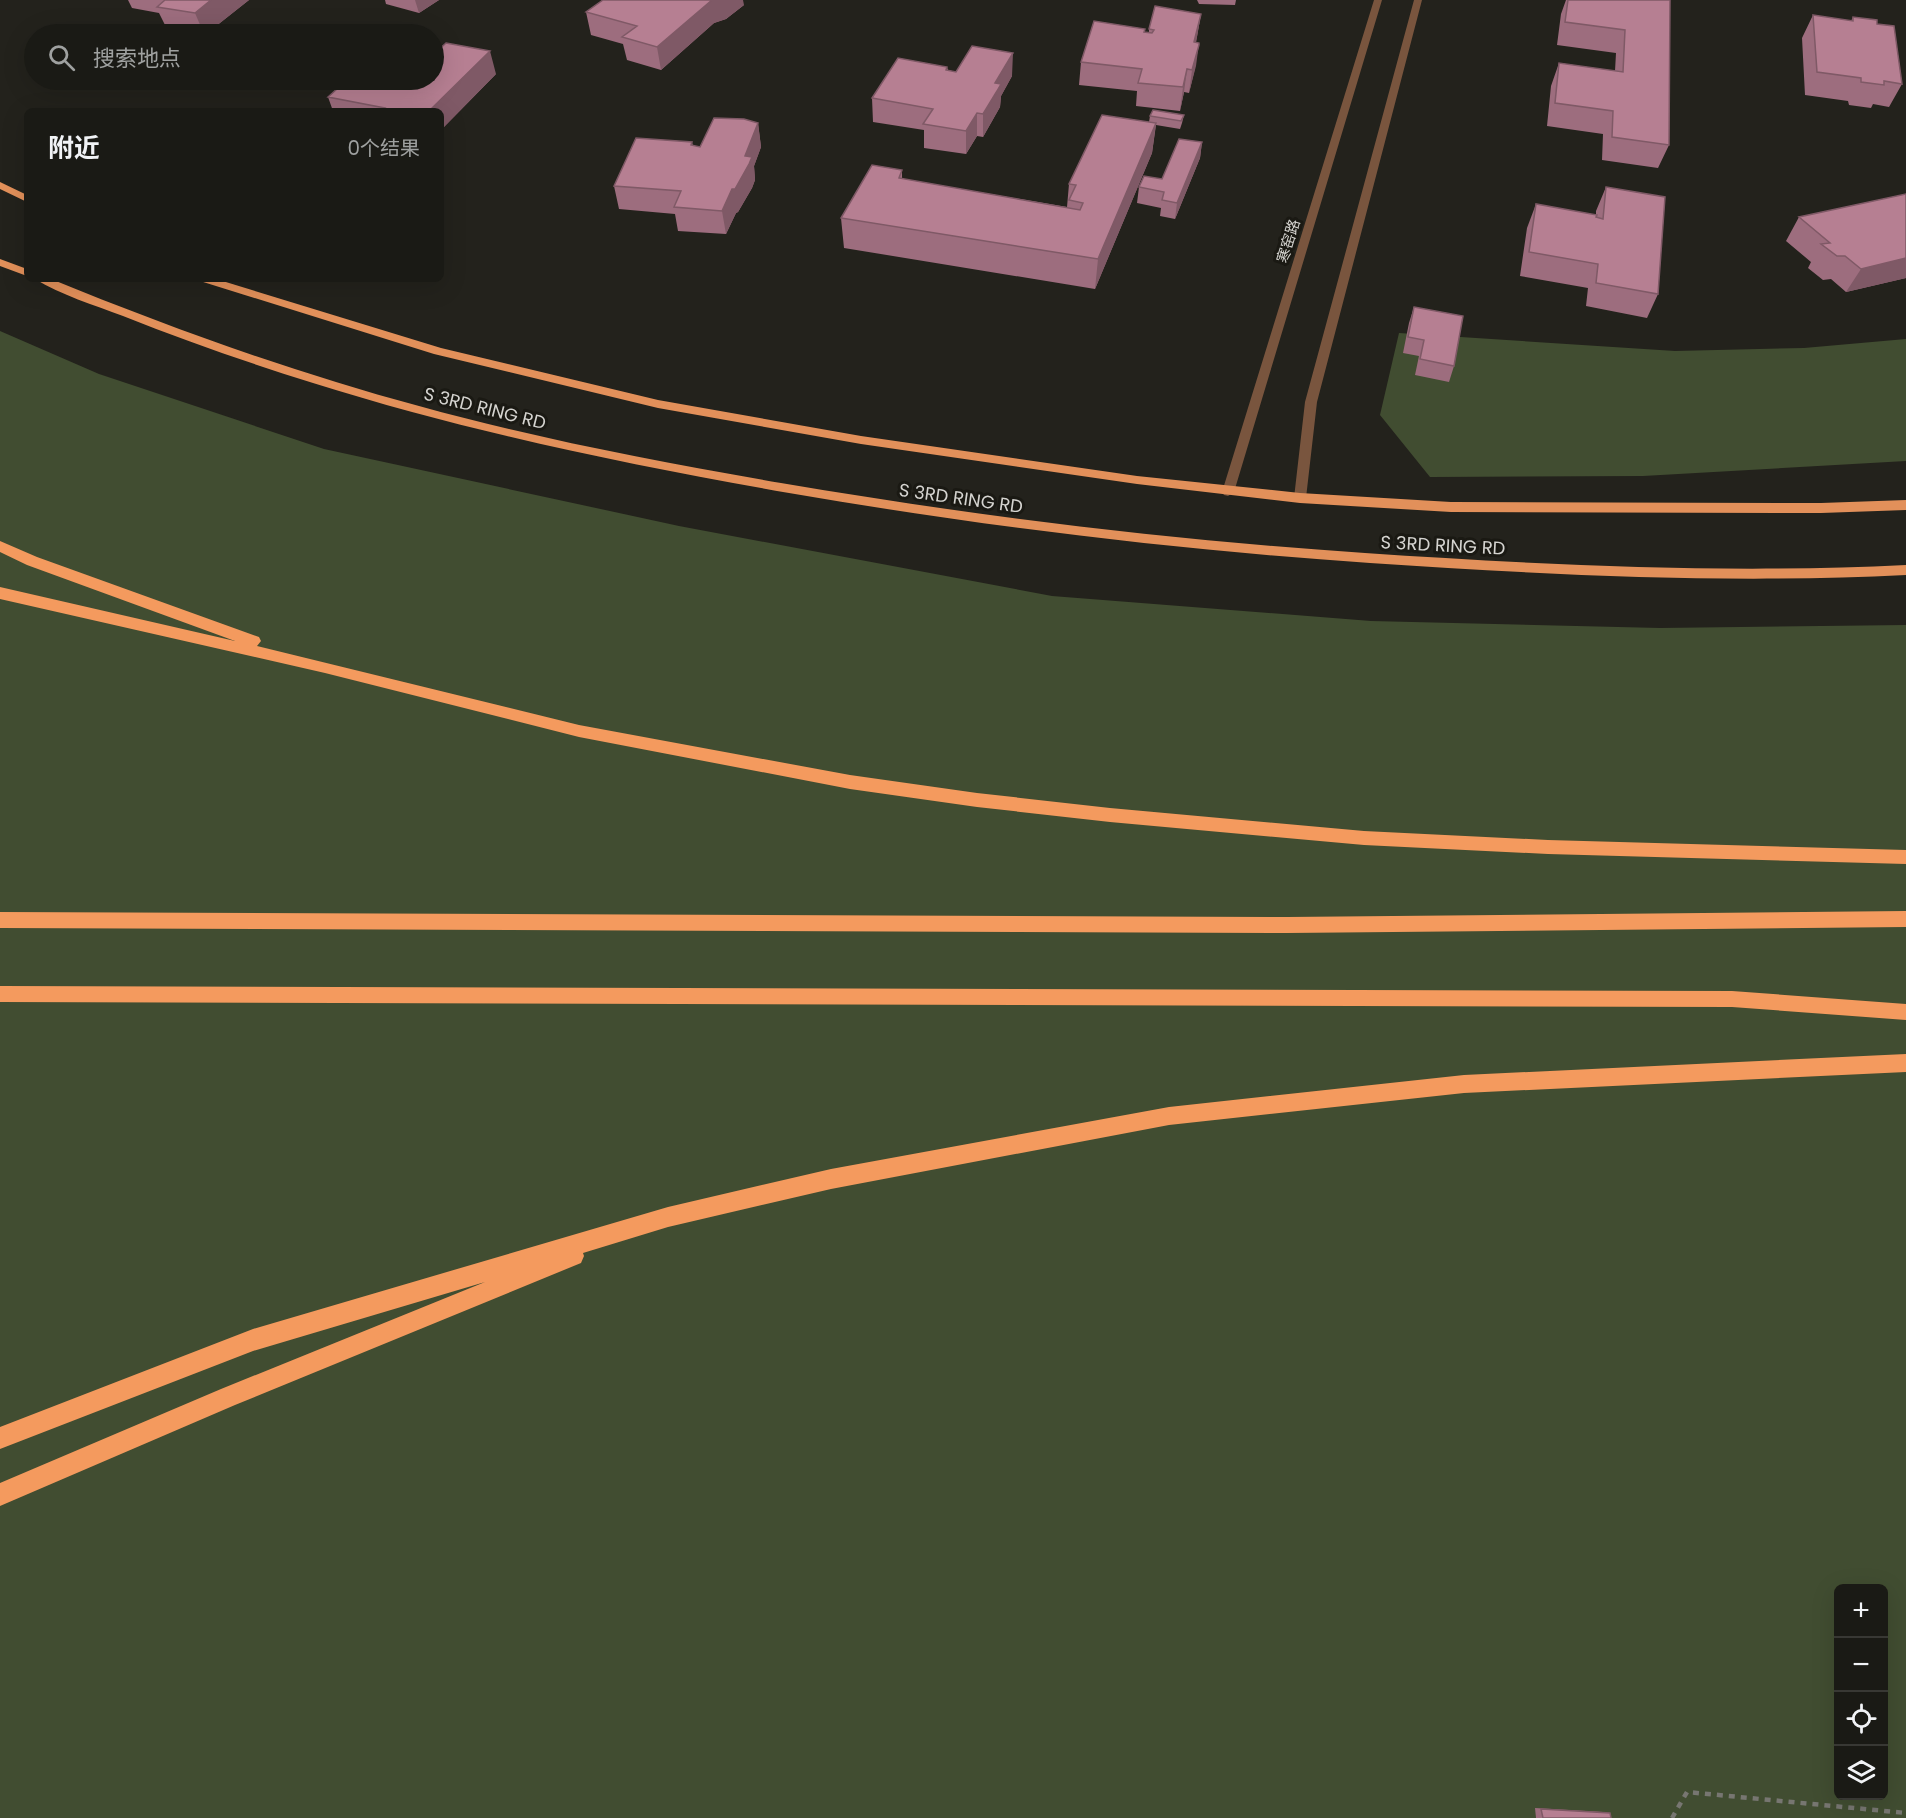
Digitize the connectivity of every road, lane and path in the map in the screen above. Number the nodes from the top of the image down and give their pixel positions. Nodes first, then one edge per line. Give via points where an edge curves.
1 (1378, 0) edge
2 (1418, 0) edge
3 (0, 185) edge
4 (24, 197) edge
5 (0, 262) edge
6 (24, 272) edge
7 (48, 282) edge
8 (214, 282) edge
9 (1228, 492) junction
10 (1300, 498) junction
11 (1906, 505) edge
12 (0, 546) edge
13 (1906, 570) edge
14 (0, 593) edge
15 (325, 667) junction
16 (1906, 857) edge
17 (1906, 919) edge
18 (0, 920) edge
19 (0, 994) edge
20 (1906, 1012) edge
21 (1906, 1063) edge
22 (734, 1203) junction
23 (0, 1438) edge
24 (0, 1495) edge
25 (1906, 1813) edge
26 (1672, 1818) edge

1 - 9 street, 寒窑路
2 - 10 street via 1311,402
3 - 4 highway
5 - 6 highway
7 - 13 highway, S 3RD RING RD via 209,344 424,411 548,442 877,504 1054,529 1272,552 1606,572 1768,574
8 - 9 highway via 438,351 658,404 861,440
9 - 10 highway
10 - 11 highway via 1451,507
12 - 15 highway
14 - 15 highway
15 - 16 highway via 579,730 850,782 977,800 1364,838
17 - 18 highway via 1287,925
19 - 20 highway via 1732,999
21 - 22 highway via 1464,1084 1169,1116 831,1179
22 - 23 highway via 668,1217 253,1340
22 - 24 highway via 564,1260
25 - 26 path via 1687,1792

